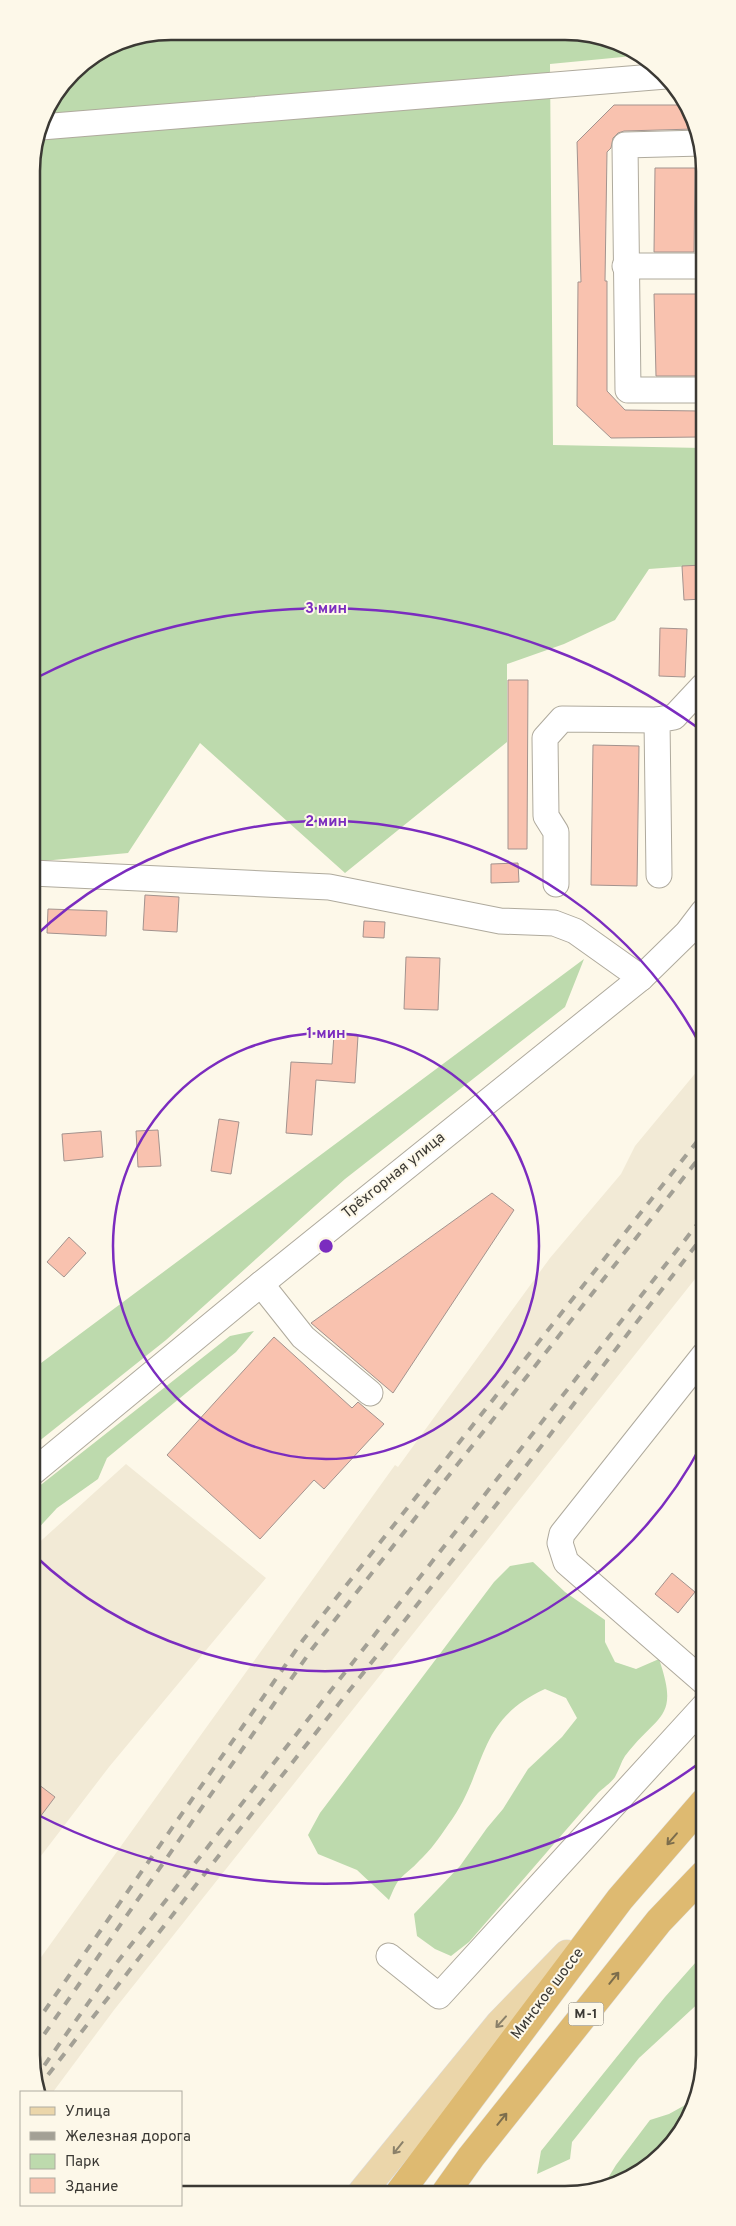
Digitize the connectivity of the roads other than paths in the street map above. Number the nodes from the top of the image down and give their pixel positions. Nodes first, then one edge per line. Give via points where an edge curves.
1 (657, 77) edge
2 (48, 126) edge
3 (693, 144) edge
4 (625, 266) junction
5 (696, 266) edge
6 (696, 390) edge
7 (696, 693) edge
8 (657, 720) junction
9 (40, 873) edge
10 (659, 874) dead end
11 (556, 884) dead end
12 (696, 921) edge
13 (640, 978) junction
14 (261, 1284) junction
15 (696, 1365) edge
16 (370, 1393) dead end
17 (40, 1466) edge
18 (696, 1675) edge
19 (696, 1715) edge
20 (696, 1811) edge
21 (696, 1882) edge
22 (696, 1889) edge
23 (620, 1899) junction
24 (659, 1921) junction
25 (389, 1956) dead end
26 (367, 2186) edge
27 (405, 2186) edge
28 (450, 2186) edge

1 - 2 street
3 - 4 street via 625,145
4 - 5 street
4 - 6 street via 628,390
7 - 8 street via 674,717
8 - 10 street
8 - 11 street via 562,718 545,738 546,816 556,832
9 - 13 street via 329,887 500,921 554,923 575,931
12 - 13 street, Трёхгорная улица
13 - 14 street, Трёхгорная улица
14 - 16 street via 303,1336
14 - 17 street, Трёхгорная улица
15 - 18 street via 562,1534 560,1543 566,1562
19 - 25 street via 439,1996
20 -> 23 highway, Минское шоссе / М-1
21 - 24 highway, М-1
22 - 24 main road
23 -> 26 main road via 500,2023
23 - 27 highway, Минское шоссе / М-1
28 -> 24 highway, М-1

